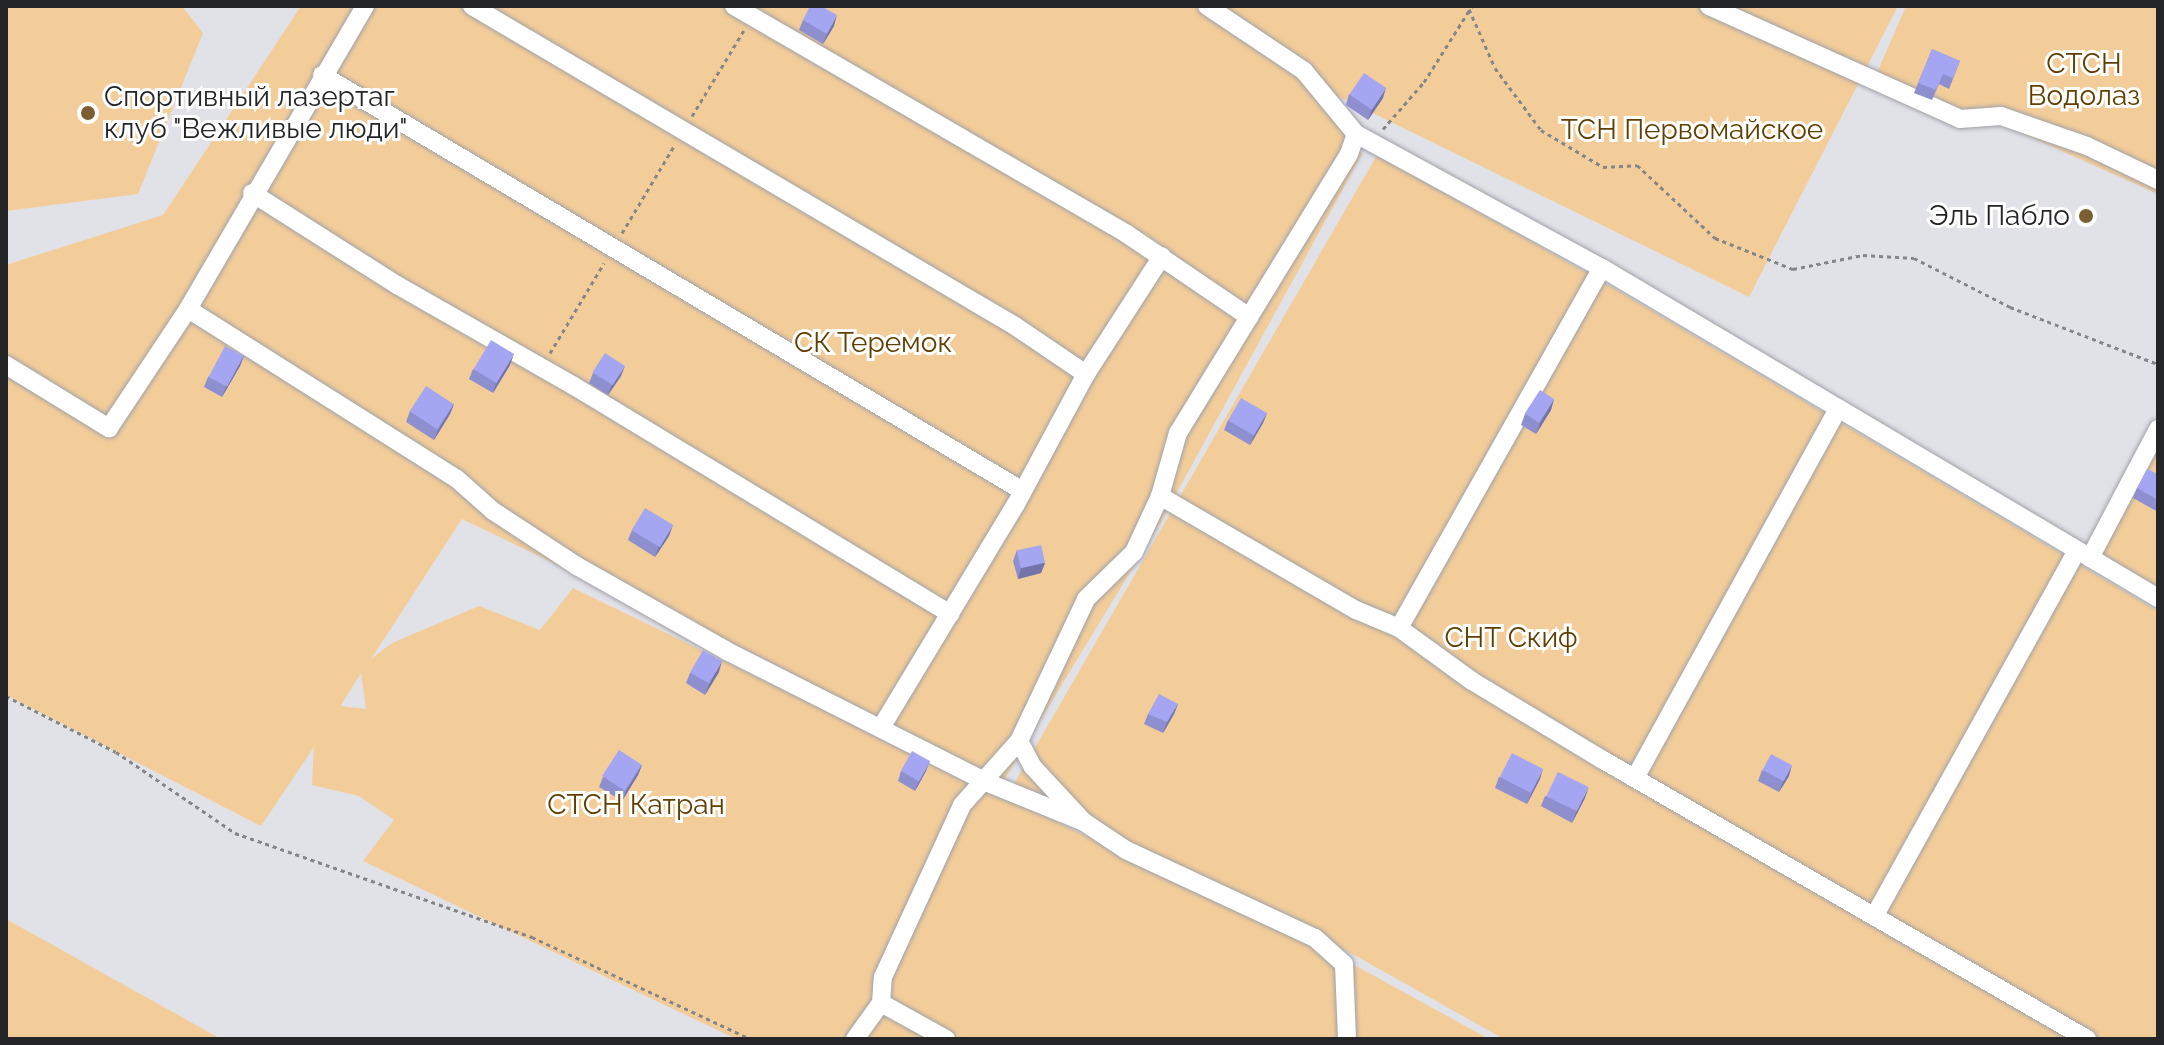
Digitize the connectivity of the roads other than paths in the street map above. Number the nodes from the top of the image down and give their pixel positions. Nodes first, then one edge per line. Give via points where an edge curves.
1 (365, 6) edge
2 (472, 6) edge
3 (734, 6) edge
4 (1207, 6) edge
5 (1709, 6) edge
6 (322, 75) junction
7 (1363, 138) junction
8 (2158, 180) edge
9 (252, 193) junction
10 (1162, 256) junction
11 (1602, 268) junction
12 (188, 309) junction
13 (1249, 317) junction
14 (6, 365) edge
15 (1086, 374) junction
16 (1838, 408) junction
17 (2158, 429) edge
18 (1023, 491) junction
19 (1160, 496) junction
20 (2083, 554) junction
21 (2158, 598) edge
22 (950, 614) junction
23 (1399, 628) junction
24 (882, 726) junction
25 (1019, 741) junction
26 (1635, 778) junction
27 (986, 782) junction
28 (1084, 822) junction
29 (1875, 915) junction
30 (881, 1003) junction
31 (855, 1039) edge
32 (946, 1039) edge
33 (1347, 1039) edge
34 (2087, 1039) edge

1 - 6 street
2 - 15 street via 1015,326
3 - 10 street
4 - 7 street via 1304,71
5 - 8 street via 1960,119 2001,116 2087,146
6 - 9 street
6 - 18 street
7 - 11 street
7 - 13 street
9 - 12 street
9 - 22 street
10 - 13 street
10 - 15 street
11 - 16 street
11 - 23 street
12 - 14 street via 109,428
12 - 24 street via 457,479 493,511 577,566 727,651
13 - 19 street via 1178,433
15 - 18 street
16 - 20 street
16 - 26 street
17 - 20 street
18 - 22 street
19 - 23 street via 1356,610
19 - 25 street via 1134,552 1086,599
20 - 21 street
20 - 29 street
22 - 24 street
23 - 26 street via 1472,681
24 - 27 street
25 - 27 street
25 - 28 street via 1033,767
26 - 29 street
27 - 28 street
27 - 30 street via 962,805 883,977
28 - 33 street via 1126,850 1315,938 1344,964
29 - 34 street
30 - 31 street
30 - 32 street

